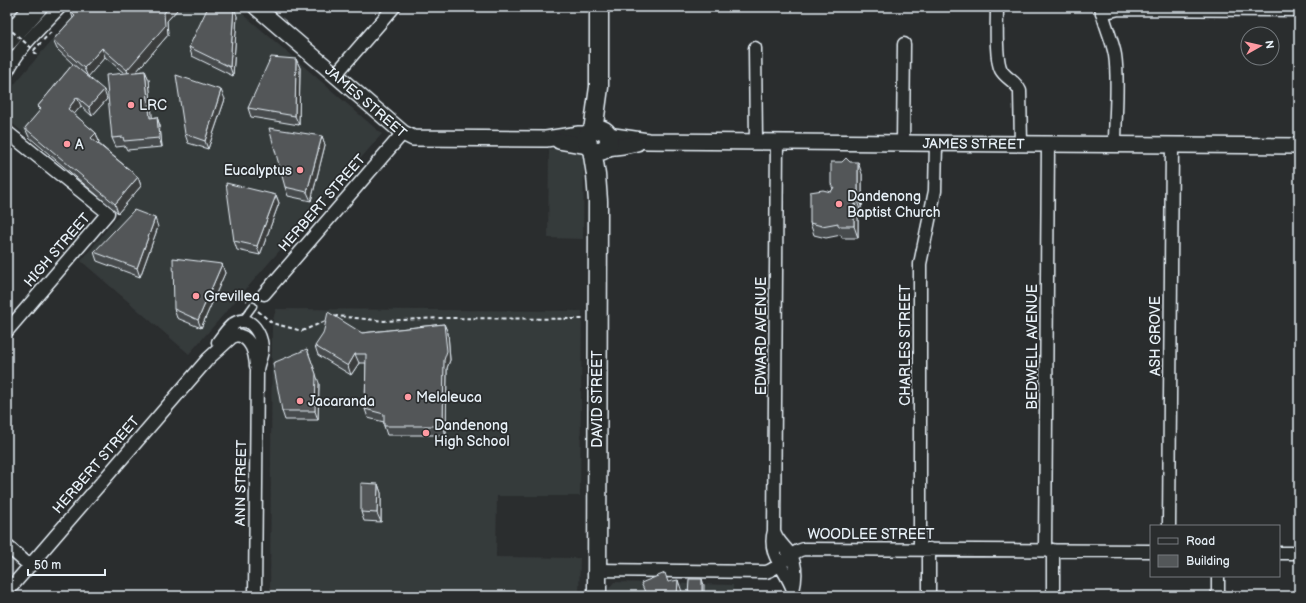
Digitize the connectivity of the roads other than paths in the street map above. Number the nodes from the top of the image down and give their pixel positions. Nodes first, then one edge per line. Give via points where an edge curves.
1 (36, 7) edge
2 (60, 7) edge
3 (256, 7) edge
4 (394, 7) edge
5 (599, 7) edge
6 (997, 7) edge
7 (1102, 10) edge
8 (1299, 10) edge
9 (7, 40) edge
10 (904, 44) dead end
11 (755, 48) dead end
12 (7, 72) edge
13 (335, 75) junction
14 (7, 132) edge
15 (403, 133) junction
16 (598, 140) junction
17 (756, 142) junction
18 (777, 142) junction
19 (903, 143) junction
20 (936, 143) junction
21 (1021, 144) junction
22 (1048, 144) junction
23 (1114, 145) junction
24 (1172, 145) junction
25 (1299, 146) edge
26 (264, 294) dead end
27 (253, 306) dead end
28 (242, 321) junction
29 (7, 331) edge
30 (238, 335) junction
31 (208, 359) junction
32 (257, 371) junction
33 (1168, 525) edge
34 (774, 531) junction
35 (7, 546) edge
36 (925, 549) junction
37 (1049, 550) junction
38 (1150, 551) edge
39 (1280, 553) edge
40 (1299, 553) edge
41 (790, 555) junction
42 (780, 564) junction
43 (30, 566) junction
44 (597, 570) junction
45 (1218, 577) edge
46 (7, 592) edge
47 (793, 593) edge
48 (255, 596) edge
49 (597, 596) edge
50 (929, 596) edge
51 (1053, 596) edge
52 (1218, 596) edge

1 - 9 highway
2 - 12 street via 27,40
3 - 13 street, JAMES STREET
4 - 13 street
5 - 16 main road, DAVID STREET
6 - 21 street via 998,62 1003,74 1018,86 1020,91
7 - 8 street
7 - 23 street via 1116,62
10 - 19 street
11 - 17 street
13 - 15 street, JAMES STREET
14 - 29 street, HIGH STREET via 108,213
15 - 16 street, JAMES STREET via 413,138
15 - 26 street, HERBERT STREET
16 - 17 street, JAMES STREET
16 - 44 main road, DAVID STREET
17 - 18 street, JAMES STREET
18 - 19 street, JAMES STREET
18 - 34 street, EDWARD AVENUE
19 - 20 street, JAMES STREET
20 - 21 street, JAMES STREET
20 - 36 street, CHARLES STREET via 935,191 920,264
21 - 22 street, JAMES STREET
22 - 23 street, JAMES STREET
22 - 37 street, BEDWELL AVENUE
23 - 24 street, JAMES STREET
24 - 25 street, JAMES STREET
24 - 33 street, ASH GROVE
27 - 28 lane, HERBERT STREET
28 - 30 street
28 - 31 street, HERBERT STREET via 235,322 228,329
28 - 32 street, ANN STREET via 253,326 260,337 262,352
30 - 31 street, HERBERT STREET via 232,337
30 - 32 street, ANN STREET via 246,338 250,344
31 - 43 street, HERBERT STREET
32 - 48 street, ANN STREET
34 - 41 street, EDWARD AVENUE
34 - 42 street, EDWARD AVENUE via 772,549
35 - 43 street
36 - 37 street, WOODLEE STREET
36 - 41 street, WOODLEE STREET via 804,548
36 - 50 street, CHARLES STREET
37 - 38 street, WOODLEE STREET
37 - 51 street, BEDWELL AVENUE
39 - 40 street
41 - 42 street, WOODLEE STREET
41 - 47 street, EDWARD AVENUE via 795,576
42 - 44 street, WOODLEE STREET via 766,572
42 - 47 street, EDWARD AVENUE
43 - 46 street, HERBERT STREET
44 - 49 main road, DAVID STREET
45 - 52 street

